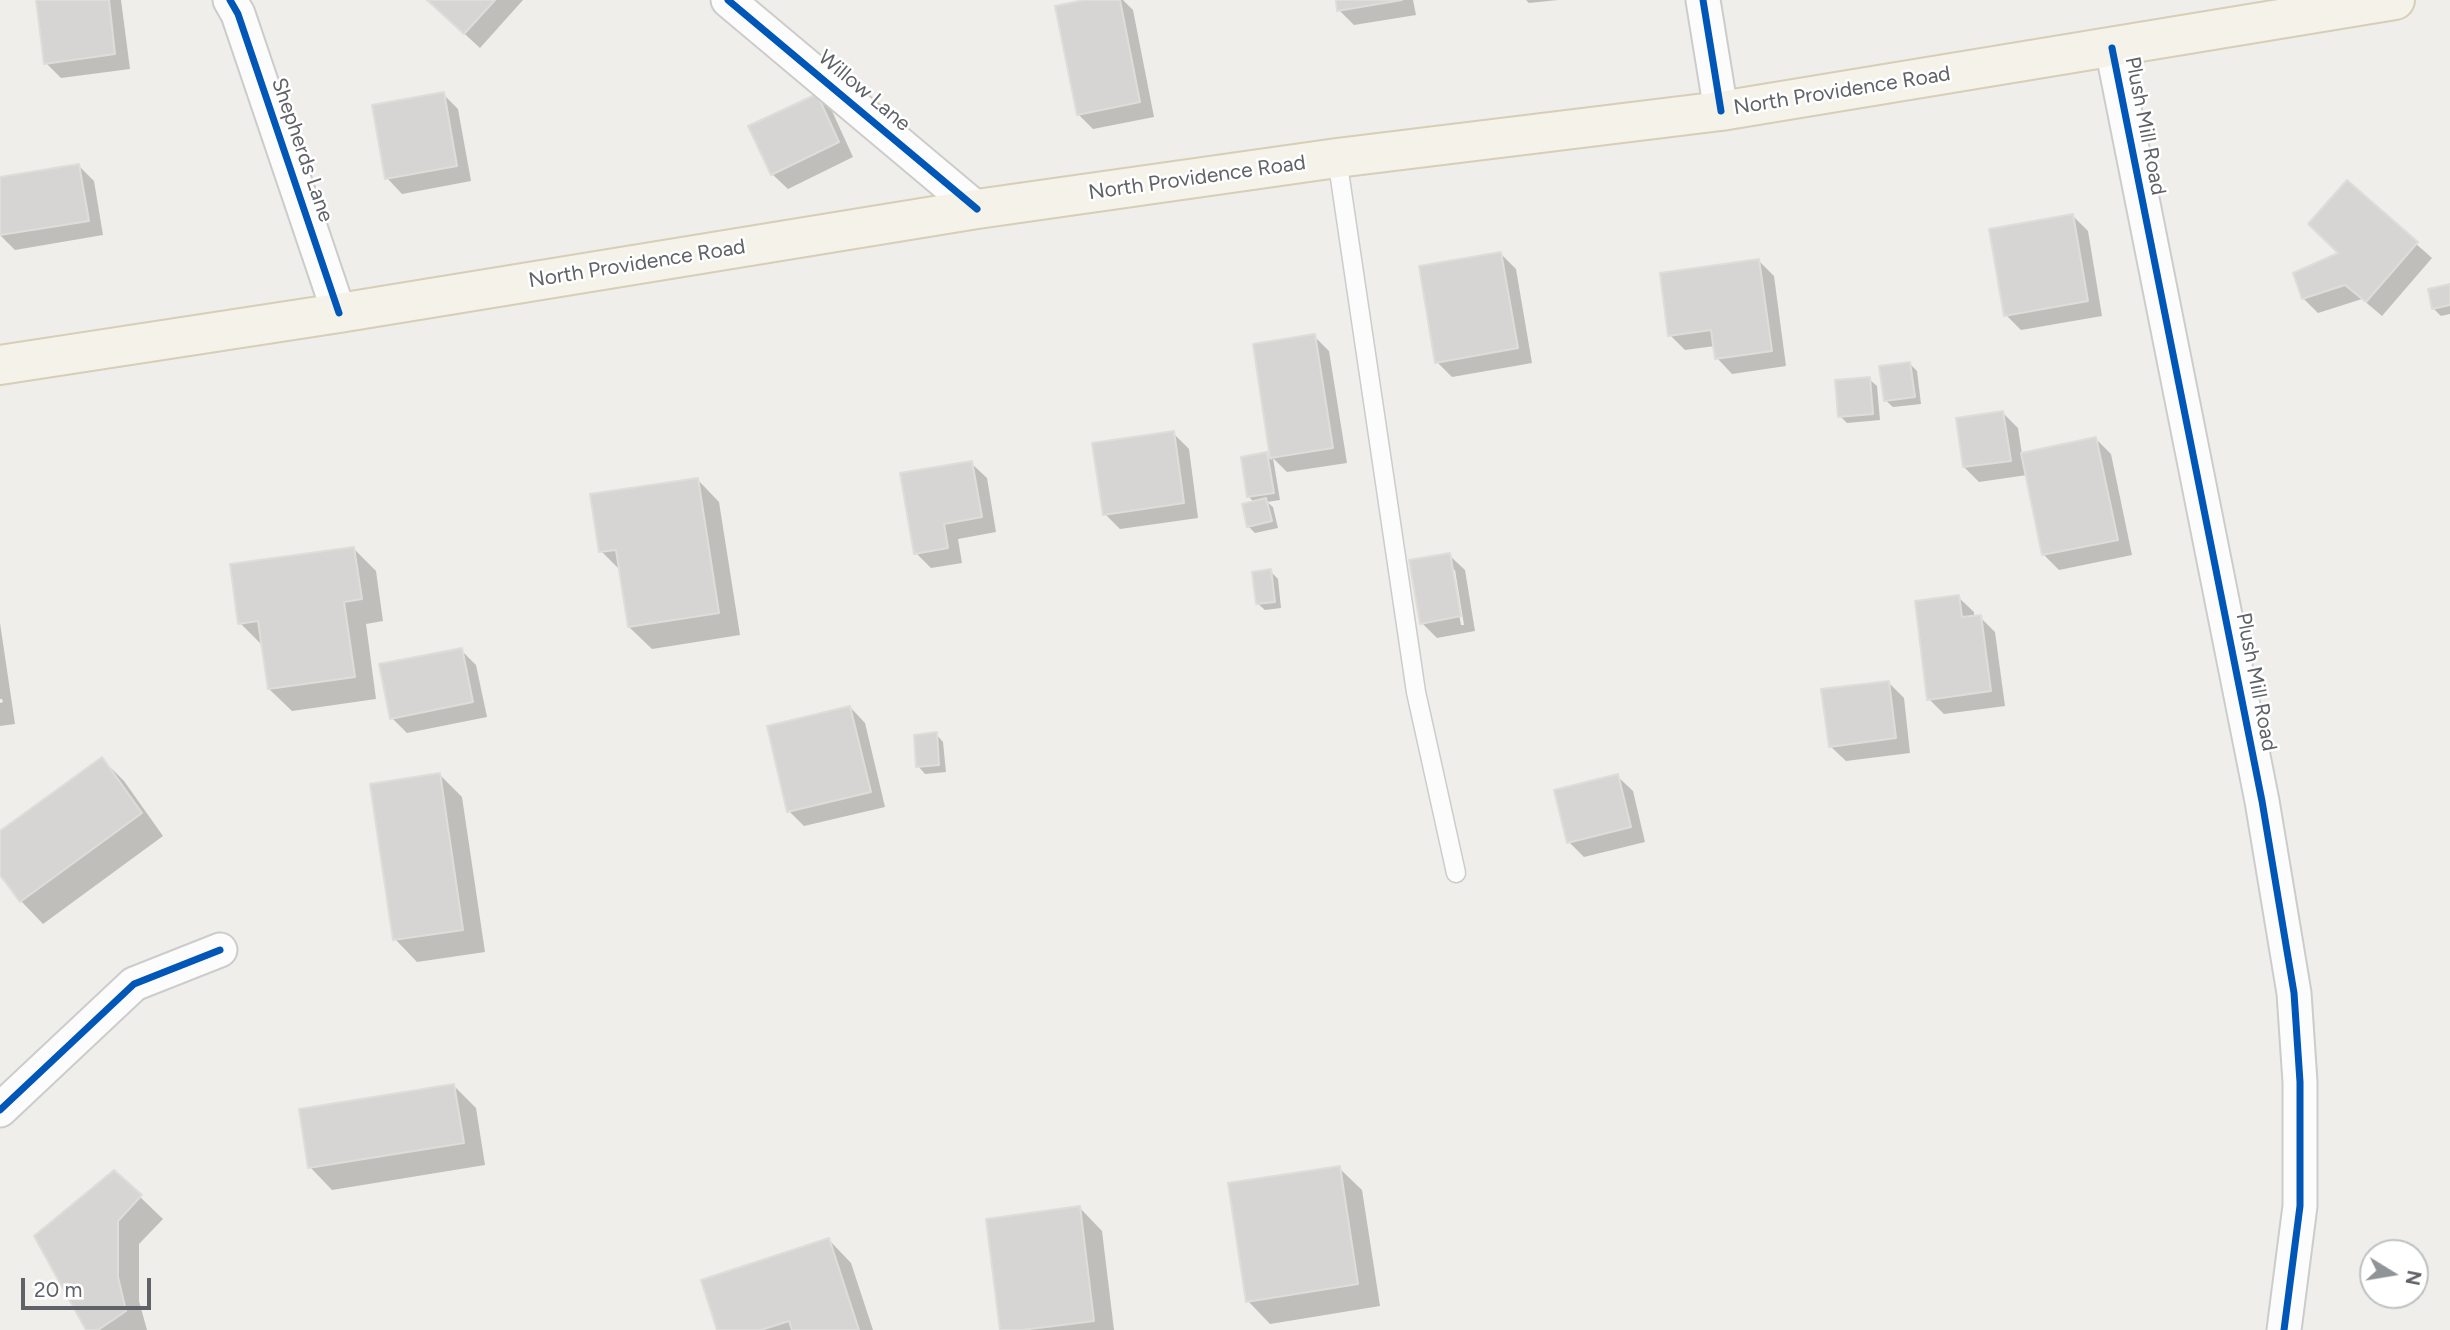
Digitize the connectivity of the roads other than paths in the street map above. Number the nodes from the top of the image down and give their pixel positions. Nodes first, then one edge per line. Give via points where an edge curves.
1 (230, 0) edge
2 (728, 0) edge
3 (1703, 0) edge
4 (2395, 0) edge
5 (2112, 48) junction
6 (1721, 111) junction
7 (1337, 158) junction
8 (976, 209) junction
9 (339, 313) junction
10 (0, 365) edge
11 (1457, 873) dead end
12 (220, 950) dead end
13 (0, 1110) edge
14 (2284, 1330) edge

1 - 9 street, Shepherds Lane
2 - 8 street, Willow Lane
3 - 6 street
4 - 5 main road, North Providence Road
5 - 6 main road, North Providence Road
5 - 14 street, Plush Mill Road via 2262,801 2294,993 2300,1206
6 - 7 main road, North Providence Road
7 - 8 main road, North Providence Road
7 - 11 lane via 1416,692
8 - 9 main road, North Providence Road
9 - 10 main road, North Providence Road
12 - 13 street via 134,984

